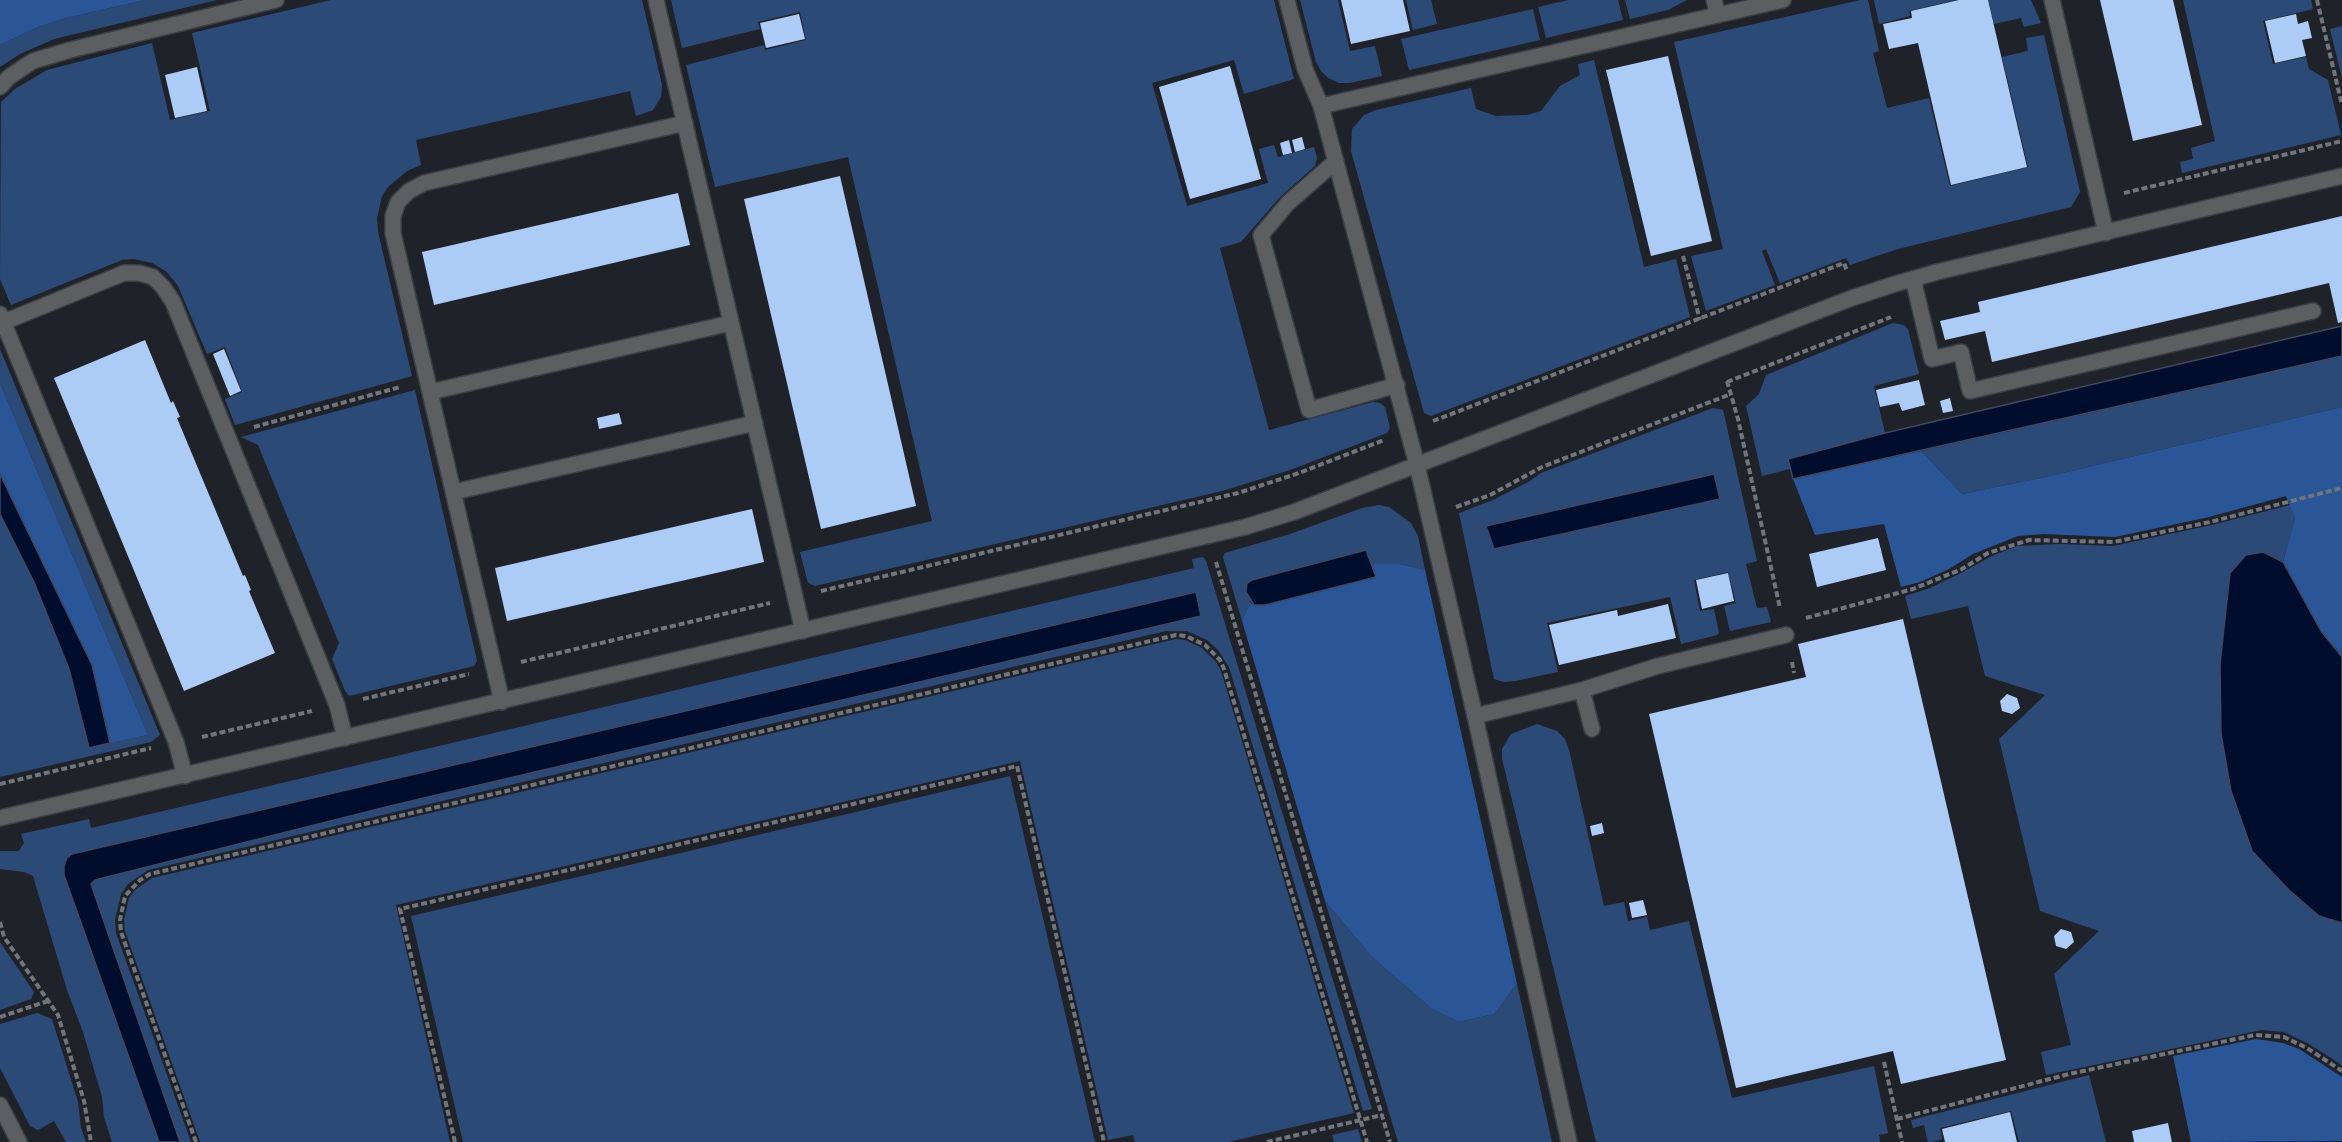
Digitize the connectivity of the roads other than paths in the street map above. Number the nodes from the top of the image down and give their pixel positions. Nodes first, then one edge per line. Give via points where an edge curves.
1 (276, 0) edge
2 (656, 0) edge
3 (1287, 0) edge
4 (1783, 0) edge
5 (2052, 0) edge
6 (1716, 8) edge
7 (0, 87) edge
8 (1321, 106) junction
9 (685, 123) junction
10 (1336, 161) junction
11 (2342, 176) edge
12 (2106, 232) junction
13 (1913, 279) junction
14 (2313, 311) dead end
15 (2, 317) edge
16 (731, 323) junction
17 (1397, 385) junction
18 (429, 386) junction
19 (754, 423) junction
20 (1418, 465) junction
21 (454, 492) junction
22 (1784, 629) road end
23 (803, 631) junction
24 (1582, 690) junction
25 (502, 702) junction
26 (1475, 716) junction
27 (1592, 729) dead end
28 (345, 738) junction
29 (185, 776) junction
30 (0, 818) edge
31 (0, 1105) edge
32 (20, 1142) edge
33 (1569, 1142) edge

1 - 7 street via 33,61
2 - 9 street
3 - 8 street via 1305,69
4 - 6 street
5 - 12 street
6 - 8 street
8 - 10 street
9 - 16 street
9 - 18 street via 424,183 403,196 393,216 393,233
10 - 17 street
10 - 17 street via 1288,203 1261,235 1309,410
11 - 12 street
12 - 13 street
13 - 14 street via 1932,360 1961,352 1970,391
13 - 20 street via 1857,296
15 - 28 street via 124,273 139,273 164,287 338,705
15 - 29 street via 176,742
16 - 18 street
16 - 19 street
17 - 20 street
18 - 21 street
19 - 21 street
19 - 23 street
20 - 23 street via 1294,512 1223,533
20 - 26 street
21 - 25 street
22 - 24 street
23 - 25 street
24 - 26 street
24 - 27 street
25 - 28 street
26 - 33 street
28 - 29 street
29 - 30 street
31 - 32 street

